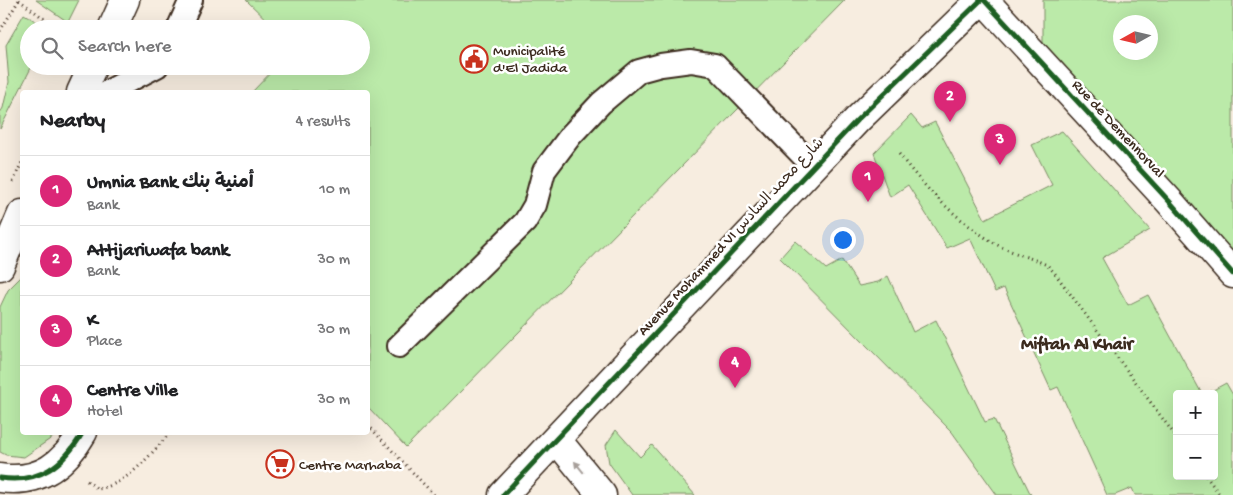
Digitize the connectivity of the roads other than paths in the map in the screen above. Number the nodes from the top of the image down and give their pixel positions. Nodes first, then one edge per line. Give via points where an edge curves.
1 (126, 0) edge
2 (191, 0) edge
3 (982, 0) edge
4 (116, 20) edge
5 (182, 20) edge
6 (89, 75) edge
7 (140, 75) edge
8 (82, 90) edge
9 (112, 90) edge
10 (814, 167) junction
11 (20, 219) edge
12 (0, 266) edge
13 (1233, 274) edge
14 (399, 346) dead end
15 (81, 435) edge
16 (556, 440) junction
17 (0, 478) edge
18 (503, 495) edge
19 (602, 495) edge

1 - 4 street
2 - 5 lane
3 - 10 street, Avenue Mohammed VI شارع محمد السادس via 857,120
3 - 13 street, Rue de Demennorval
6 - 8 street
7 - 9 lane
10 - 14 lane via 715,65 691,61 638,71 600,103 570,135 544,171 535,205 525,222
10 - 16 street, Avenue Mohammed VI شارع محمد السادس
11 - 12 street
15 - 17 street via 60,463 38,477
16 - 18 street, Avenue Mohammed VI شارع محمد السادس
19 -> 16 street

